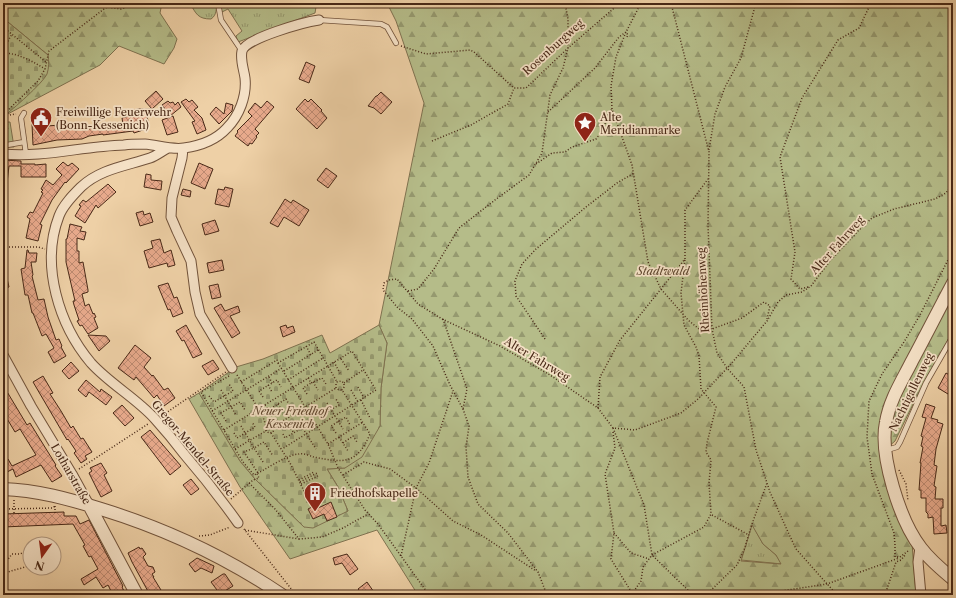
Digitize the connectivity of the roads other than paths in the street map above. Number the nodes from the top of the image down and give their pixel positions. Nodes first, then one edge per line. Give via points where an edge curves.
1 (218, 3) edge
2 (319, 20) joint
3 (396, 44) road end
4 (242, 51) junction
5 (24, 113) road end
6 (24, 142) junction
7 (7, 145) dead end
8 (168, 148) junction
9 (183, 148) junction
10 (3, 154) edge
11 (26, 154) junction
12 (953, 283) edge
13 (953, 337) edge
14 (3, 356) edge
15 (234, 370) road end
16 (885, 451) junction
17 (9, 489) edge
18 (89, 505) junction
19 (128, 517) junction
20 (238, 523) road end
21 (107, 539) junction
22 (918, 544) junction
23 (953, 579) edge
24 (137, 595) edge
25 (282, 595) edge
26 (920, 595) edge

1 - 4 lane via 221,20
2 - 3 lane via 381,24 387,27
2 - 4 street via 303,23 252,42
4 - 9 street via 245,91 234,120 213,140
5 - 6 lane via 21,118
6 - 7 lane
6 - 11 lane
8 - 9 street
8 - 11 street via 144,144
8 - 20 street, Gregor-Mendel-Straße via 151,157 114,167 97,176 82,186 68,201 59,216 51,250 56,296 74,339 91,363 156,419
9 - 15 street via 171,217 192,261 200,314
10 - 11 street
12 - 16 street via 895,394 886,422
13 - 16 lane, Nachtigallenweg via 926,383 900,442 897,447
14 - 18 street, Lotharstraße
16 - 22 street via 896,496
17 - 18 street via 56,501
18 - 19 street
18 - 21 street, Lotharstraße
19 - 21 street via 110,524
19 - 25 street via 184,539 220,557
21 - 24 street, Lotharstraße
22 - 23 street
22 - 26 street

